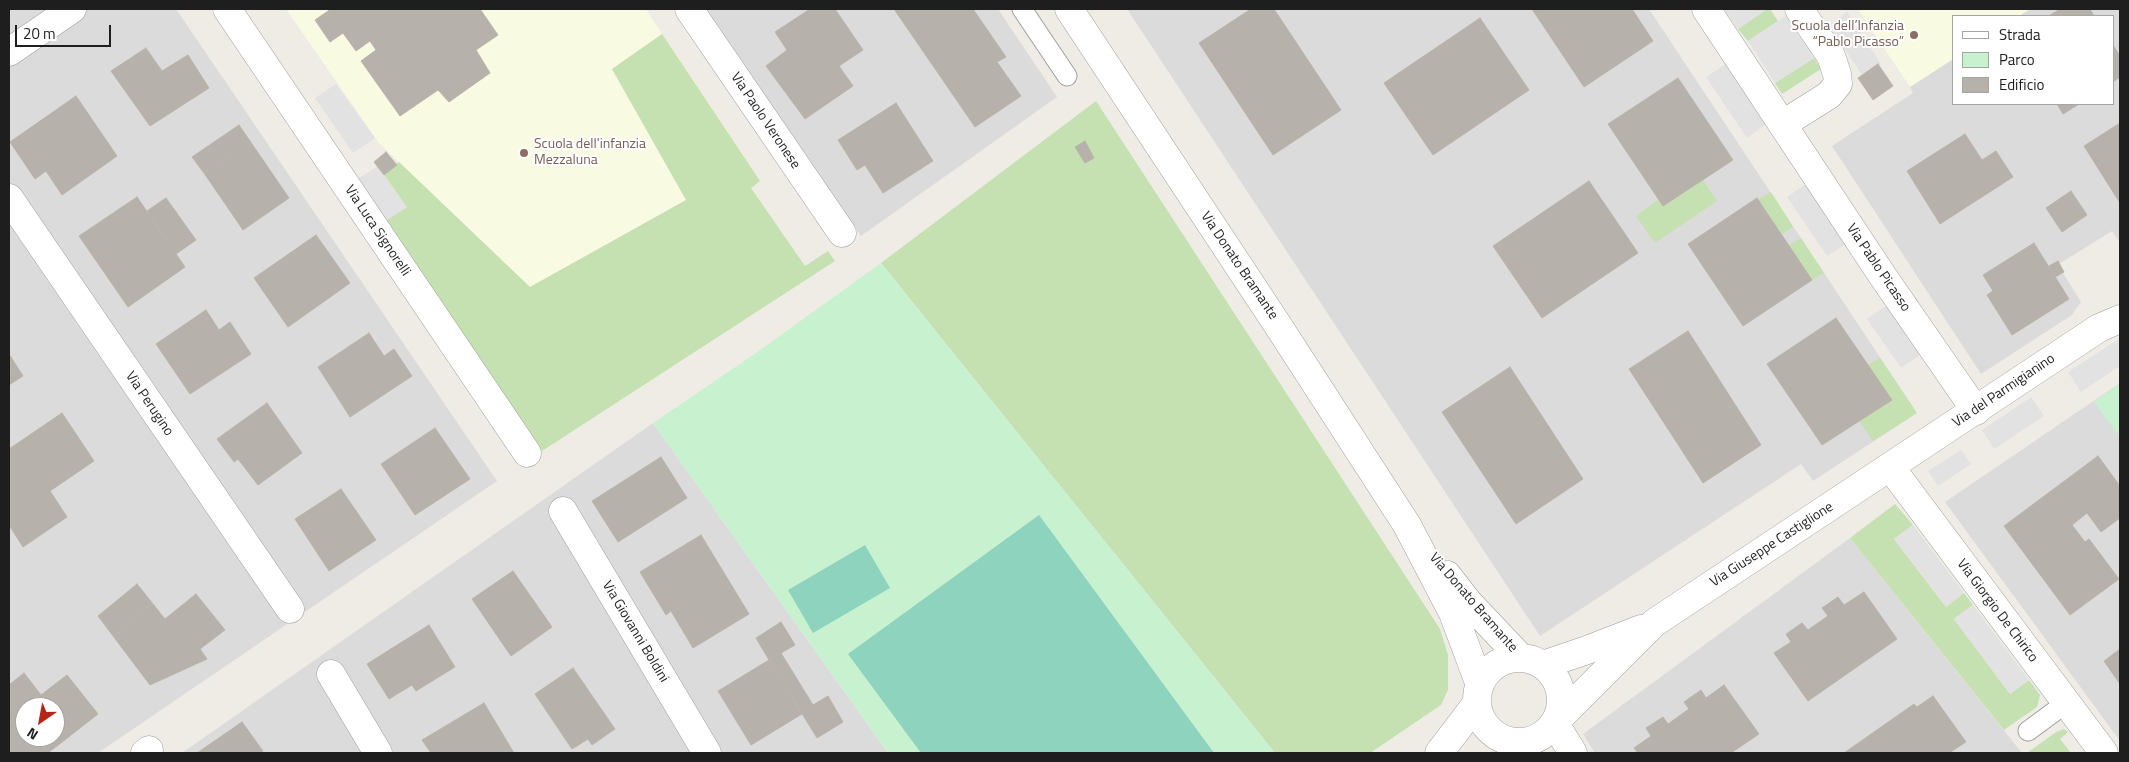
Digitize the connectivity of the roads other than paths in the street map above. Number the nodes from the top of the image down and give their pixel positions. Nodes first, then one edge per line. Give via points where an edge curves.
1 (72, 9) edge
2 (226, 9) edge
3 (689, 9) edge
4 (1022, 9) edge
5 (1069, 9) edge
6 (1706, 9) edge
7 (1799, 9) edge
8 (9, 52) edge
9 (1066, 76) dead end
10 (1783, 124) junction
11 (9, 198) edge
12 (842, 233) dead end
13 (2120, 319) edge
14 (1976, 411) junction
15 (527, 453) dead end
16 (1890, 468) junction
17 (563, 511) dead end
18 (1407, 525) junction
19 (290, 609) dead end
20 (1654, 623) junction
21 (1532, 662) junction
22 (331, 674) dead end
23 (1478, 694) junction
24 (2066, 703) junction
25 (1556, 722) junction
26 (2028, 731) dead end
27 (1517, 748) edge
28 (378, 753) edge
29 (707, 753) edge
30 (1439, 753) edge
31 (1573, 753) edge
32 (2104, 753) edge

1 - 8 street
2 - 15 street, Via Luca Signorelli
3 - 12 street, Via Paolo Veronese
4 - 9 lane
5 - 18 street, Via Donato Bramante
6 - 10 street, Via Pablo Picasso
7 - 10 street via 1831,56 1838,84 1829,94
10 - 14 street, Via Pablo Picasso
11 - 19 street, Via Perugino
13 - 14 street, Via del Parmigianino via 2099,328
14 - 16 street, Via del Parmigianino
16 - 20 street, Via Giuseppe Castiglione
16 - 24 street, Via Giorgio De Chirico
17 - 29 street, Via Giovanni Boldini
18 - 21 street, Via Donato Bramante via 1468,602
18 - 23 street, Via Donato Bramante via 1453,613
20 - 21 street, Via Giuseppe Castiglione via 1587,650
20 - 25 street, Via Giuseppe Castiglione
21 - 23 street via 1508,660 1496,665 1486,674
21 - 25 street via 1554,676 1560,689 1562,704
22 - 28 street
23 - 27 street via 1482,721 1488,729
23 - 30 street
24 - 26 lane
24 - 32 street, Via Giorgio De Chirico
25 - 27 street via 1547,733
25 - 31 street

